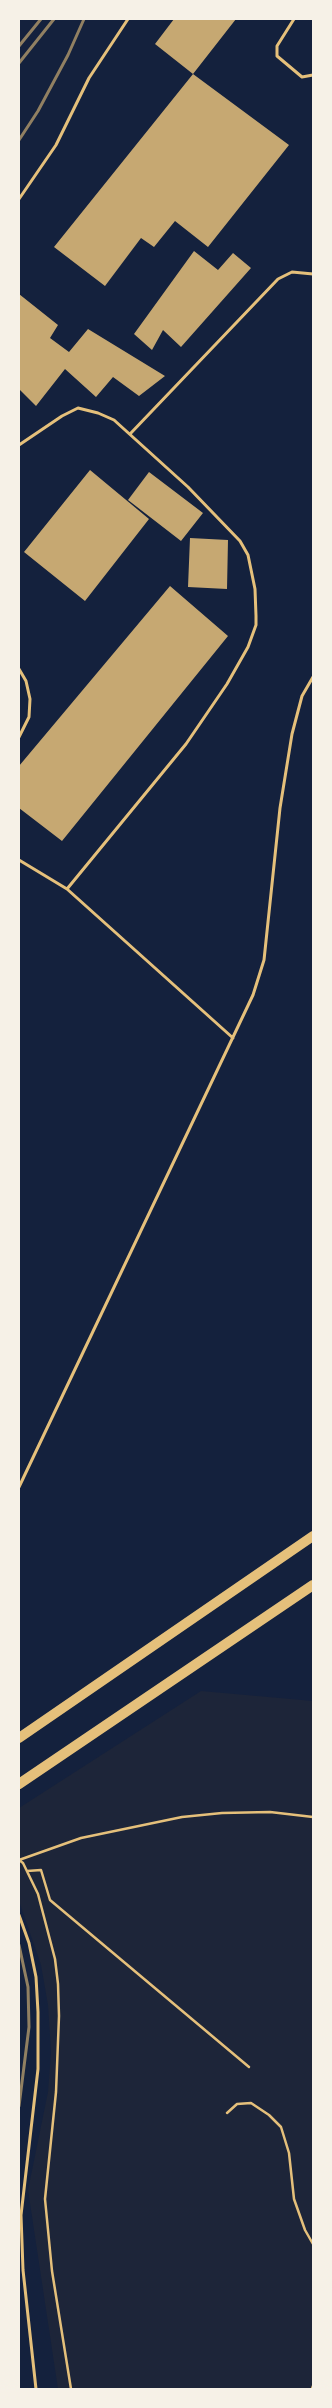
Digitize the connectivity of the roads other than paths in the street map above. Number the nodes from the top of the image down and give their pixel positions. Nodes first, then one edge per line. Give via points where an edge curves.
1 (128, 19) edge
2 (294, 19) edge
3 (313, 75) edge
4 (19, 199) edge
5 (313, 274) edge
6 (130, 434) junction
7 (19, 445) edge
8 (19, 669) edge
9 (313, 677) edge
10 (19, 737) edge
11 (19, 860) edge
12 (67, 889) junction
13 (233, 1038) junction
14 (19, 1487) edge
15 (313, 1536) edge
16 (313, 1585) edge
17 (19, 1738) edge
18 (19, 1784) edge
19 (19, 1915) edge
20 (20, 2247) edge
21 (36, 2389) edge

1 - 4 lane via 89,78 56,145
2 - 3 lane via 276,46 277,56 302,77
5 - 6 lane via 292,272 278,279
6 - 7 lane via 114,420 78,408
6 - 12 lane via 172,471 240,541 248,555 253,576 256,625 248,648 227,684 190,738
8 - 10 lane via 26,681 30,699 29,717
9 - 13 lane via 302,696 292,734 280,808 264,960 253,995
11 - 12 lane
12 - 13 lane
13 - 14 lane
15 - 17 main road
16 - 18 main road
19 - 20 lane via 29,1943 36,1977 38,2038 34,2118 24,2182
20 - 21 lane

